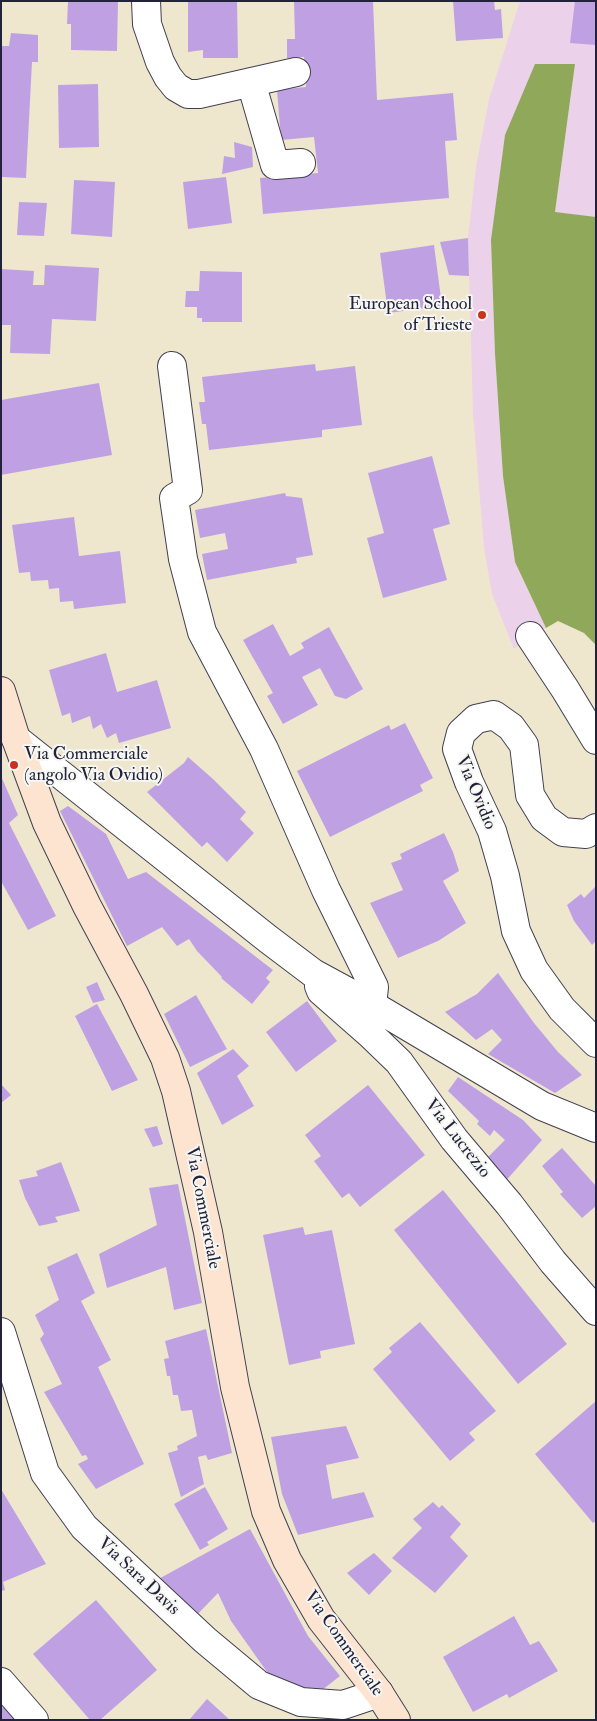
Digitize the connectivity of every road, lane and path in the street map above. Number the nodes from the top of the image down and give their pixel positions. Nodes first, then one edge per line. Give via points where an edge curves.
1 (146, 1) edge
2 (296, 72) dead end
3 (251, 82) junction
4 (301, 163) dead end
5 (172, 366) dead end
6 (530, 636) dead end
7 (1, 691) edge
8 (16, 739) junction
9 (596, 740) edge
10 (596, 828) edge
11 (313, 973) junction
12 (372, 1005) junction
13 (596, 1043) edge
14 (596, 1128) edge
15 (596, 1311) edge
16 (1, 1332) edge
17 (1, 1682) edge
18 (379, 1693) junction
19 (34, 1720) edge
20 (396, 1720) edge

1 - 3 street via 150,35 160,62 176,87 188,94 199,94
2 - 3 street
3 - 4 street via 275,165
5 - 12 street via 188,490 174,498 182,559 202,632 264,749 326,890 374,987
6 - 9 street
7 - 8 main road, Via Commerciale
8 - 11 street
8 - 18 main road, Via Commerciale via 46,823 134,994 165,1058 176,1090 208,1232 235,1386 266,1510 287,1560 321,1619
10 - 13 street, Via Ovidio via 586,834 563,832 544,818 530,794 524,745 511,727 494,715 476,719 461,732 457,749 492,831 516,931 534,970 556,1002
11 - 12 street
11 - 15 street, Via Lucrezio via 321,991 399,1062 454,1139
12 - 14 street via 542,1106
16 - 18 street, Via Sara Davis via 46,1473 84,1527 205,1640 260,1686 301,1702 343,1705
17 - 19 street
18 - 20 main road, Via Commerciale

